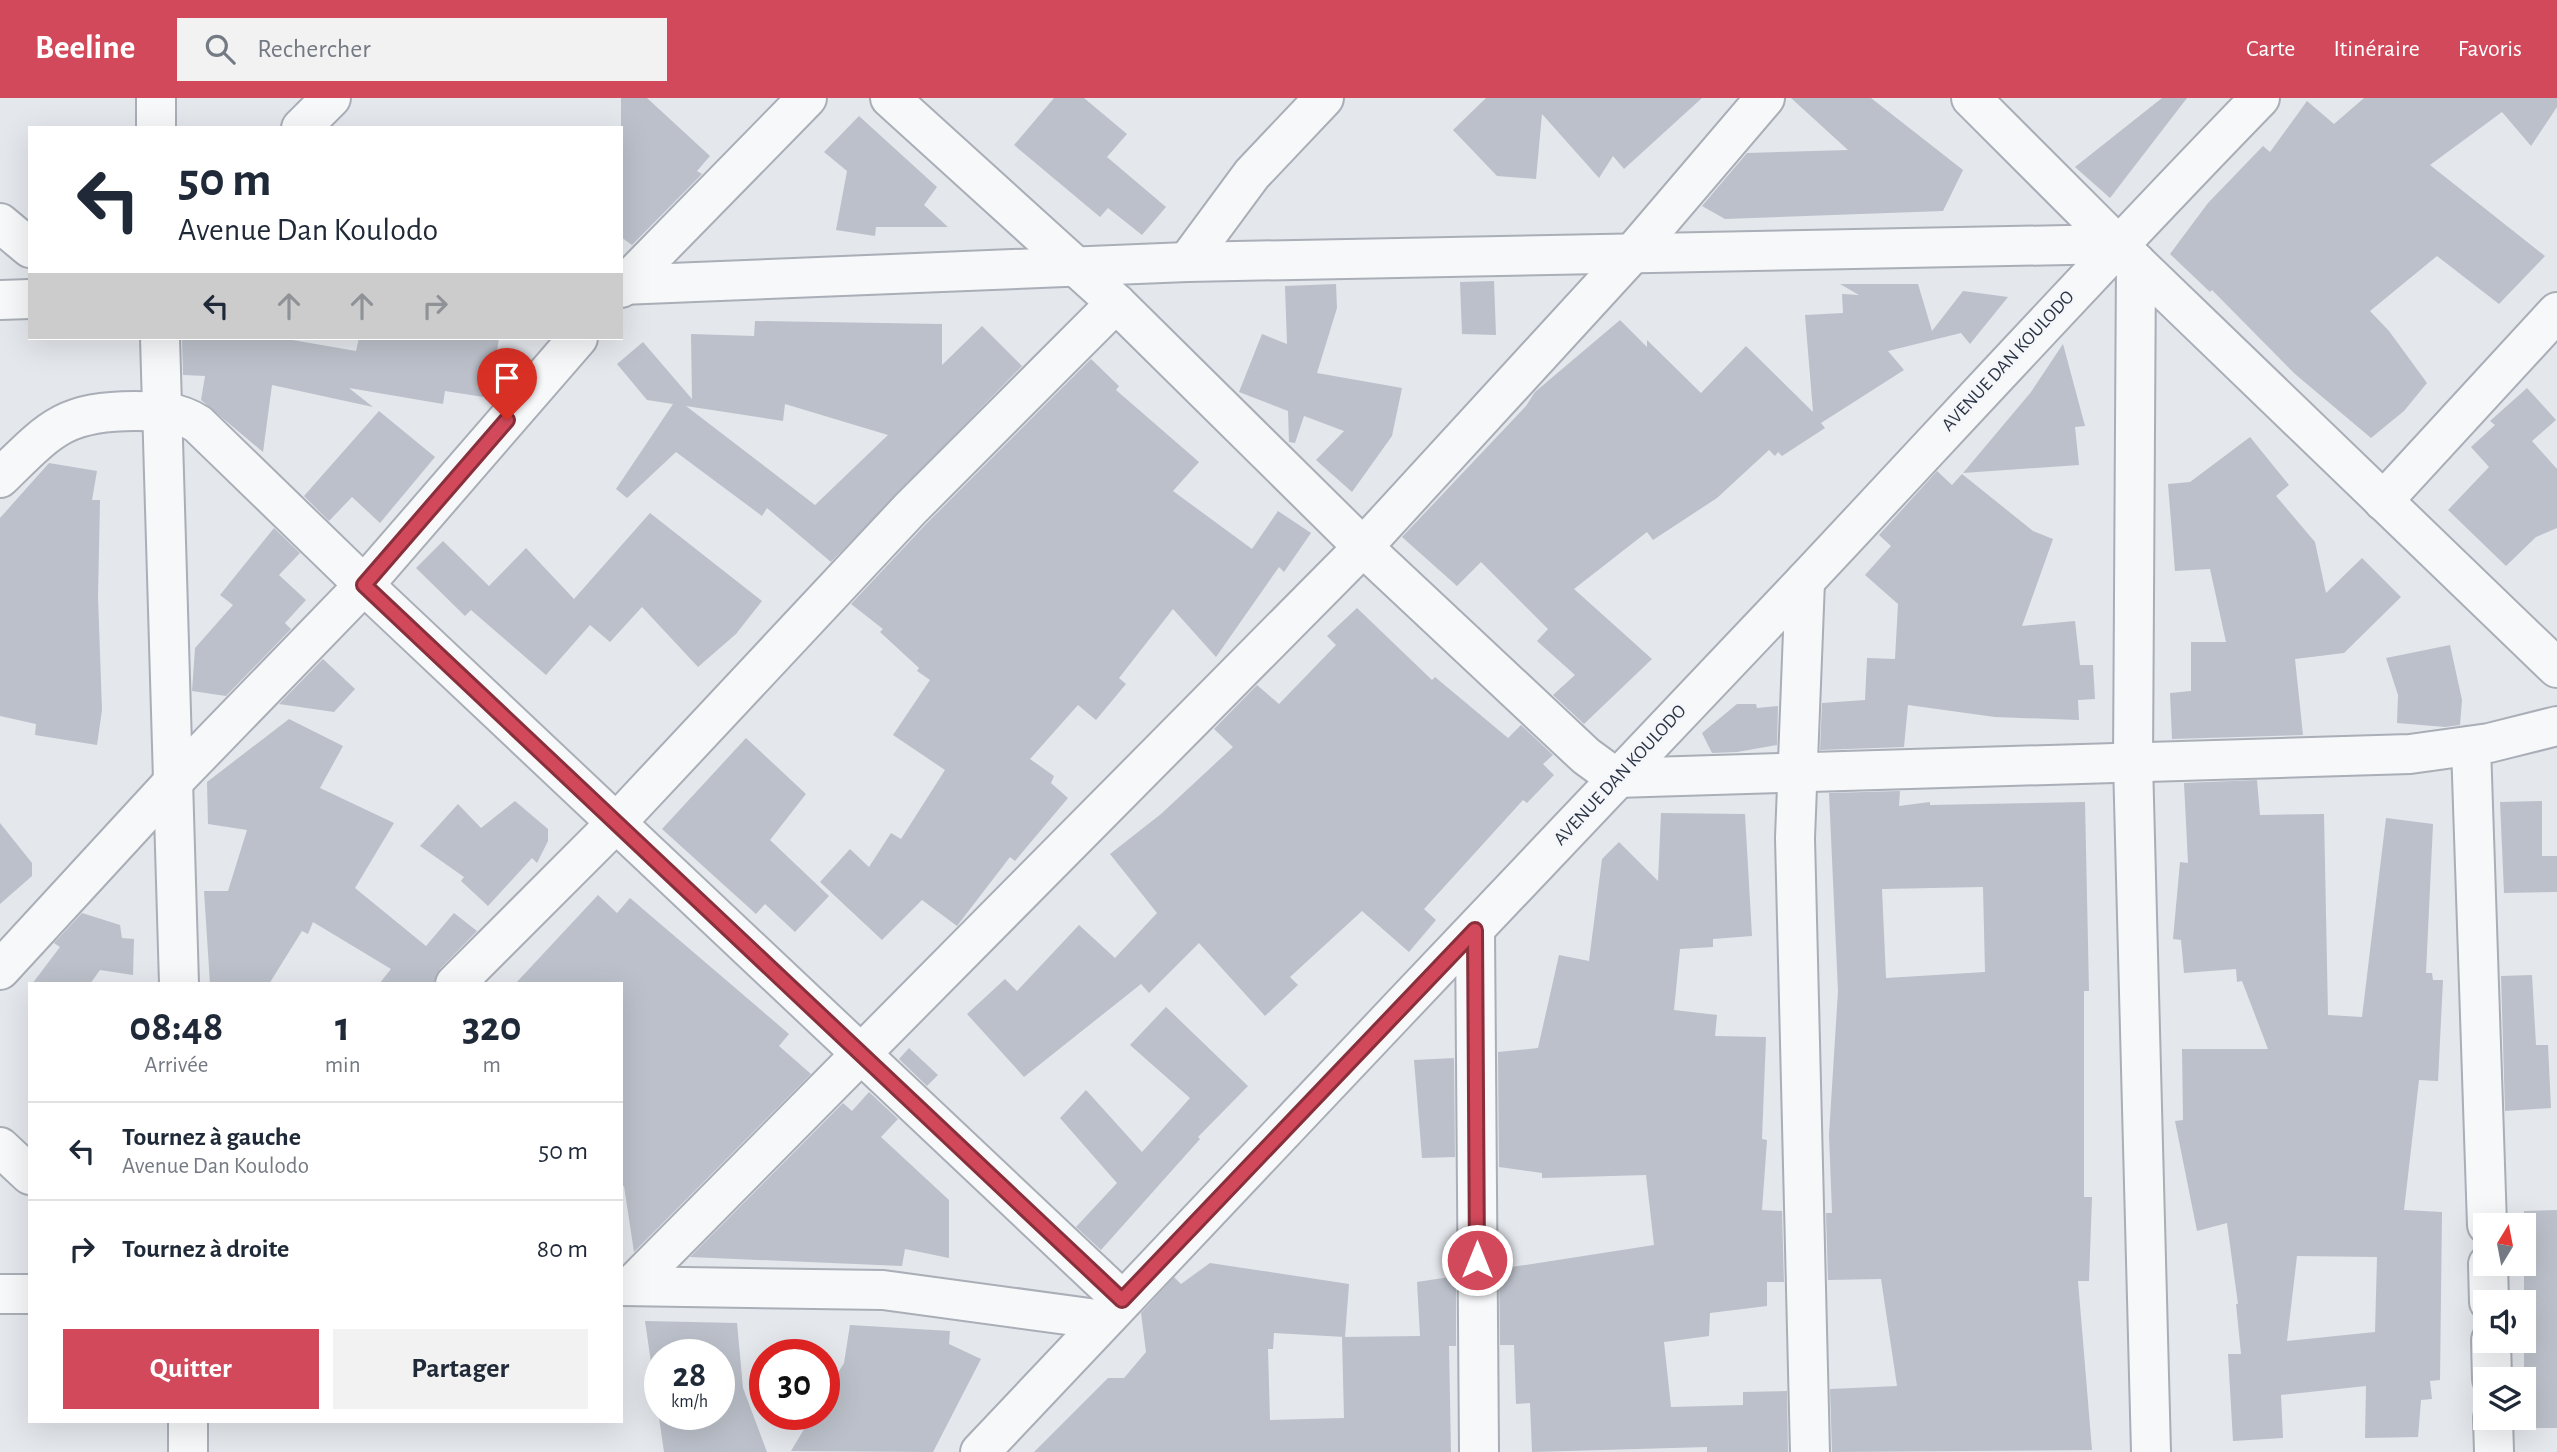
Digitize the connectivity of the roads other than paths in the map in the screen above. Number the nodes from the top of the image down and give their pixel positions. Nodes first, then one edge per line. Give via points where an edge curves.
1 (156, 98) edge
2 (331, 98) edge
3 (807, 98) edge
4 (890, 98) edge
5 (1324, 98) edge
6 (1765, 98) edge
7 (1971, 98) edge
8 (2260, 98) edge
9 (156, 126) edge
10 (303, 126) edge
11 (0, 223) edge
12 (28, 246) edge
13 (2126, 253) junction
14 (1631, 255) junction
15 (1187, 262) junction
16 (1074, 265) junction
17 (623, 285) edge
18 (623, 286) edge
19 (28, 299) edge
20 (0, 300) edge
21 (1116, 303) junction
22 (2557, 312) edge
23 (160, 340) edge
24 (576, 340) edge
25 (160, 411) junction
26 (0, 478) edge
27 (2383, 501) junction
28 (1363, 547) junction
29 (1805, 581) junction
30 (364, 585) junction
31 (2557, 668) edge
32 (2557, 726) edge
33 (2471, 746) junction
34 (2133, 762) junction
35 (1795, 771) junction
36 (1616, 778) junction
37 (174, 781) junction
38 (617, 822) junction
39 (1475, 930) junction
40 (0, 970) edge
41 (179, 982) edge
42 (457, 982) edge
43 (861, 1051) junction
44 (0, 1147) edge
45 (28, 1173) edge
46 (2487, 1213) edge
47 (626, 1286) edge
48 (0, 1294) edge
49 (28, 1294) edge
50 (1113, 1310) junction
51 (188, 1423) edge
52 (2493, 1430) edge
53 (188, 1452) edge
54 (980, 1452) edge
55 (1479, 1452) edge
56 (1810, 1452) edge
57 (2151, 1452) edge
58 (2494, 1452) edge

1 - 9 street
2 - 10 street
3 - 17 street
4 - 16 street
5 - 15 street via 1252,174
6 - 14 street
7 - 13 street
8 - 13 street, AVENUE DAN KOULODO
11 - 12 street
13 - 14 street
13 - 27 street
13 - 29 street, AVENUE DAN KOULODO
13 - 34 street
14 - 15 street
14 - 28 street
15 - 16 street
16 - 18 street
16 - 21 street
19 - 20 street
21 - 28 street
21 - 38 street via 910,509
22 - 27 street
23 - 25 street
24 - 30 street
25 - 26 street via 79,415 37,442
25 - 30 street via 198,424
25 - 37 street
27 - 31 street
28 - 36 street via 1586,756
28 - 43 street
29 - 35 street
29 - 36 street, AVENUE DAN KOULODO
30 - 37 street
30 - 38 street
32 - 33 street
33 - 34 street via 2410,754
33 - 46 street
34 - 35 street
34 - 57 street
35 - 36 street
35 - 56 street
36 - 39 street, AVENUE DAN KOULODO
37 - 40 street
37 - 41 street
38 - 42 street
38 - 43 street
39 - 50 street, AVENUE DAN KOULODO
39 - 55 street
43 - 47 street
43 - 50 street
44 - 45 street
47 - 50 street via 883,1290
48 - 49 street
50 - 54 street, AVENUE DAN KOULODO
51 - 53 street
52 - 58 street

